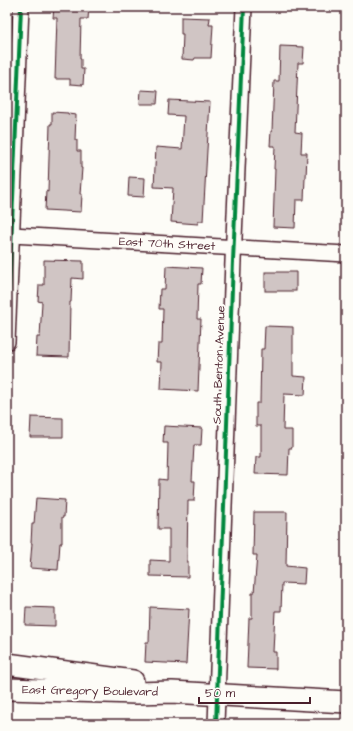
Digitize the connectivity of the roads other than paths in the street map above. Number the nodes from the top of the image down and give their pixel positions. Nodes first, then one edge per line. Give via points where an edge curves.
1 (21, 7) edge
2 (244, 7) edge
3 (12, 235) junction
4 (234, 248) junction
5 (346, 254) edge
6 (7, 342) edge
7 (7, 664) edge
8 (7, 689) edge
9 (172, 692) junction
10 (217, 694) junction
11 (346, 702) edge
12 (216, 724) edge

1 - 3 street
2 - 4 street, South Benton Avenue
3 - 4 street, East 70th Street
3 - 6 street
4 - 5 street, East 70th Street
4 - 10 street, South Benton Avenue
7 - 9 main road, East Gregory Boulevard via 140,682
8 - 9 main road, East Gregory Boulevard
9 - 10 main road, East Gregory Boulevard
10 - 11 main road, East Gregory Boulevard
10 - 12 street, South Benton Avenue

